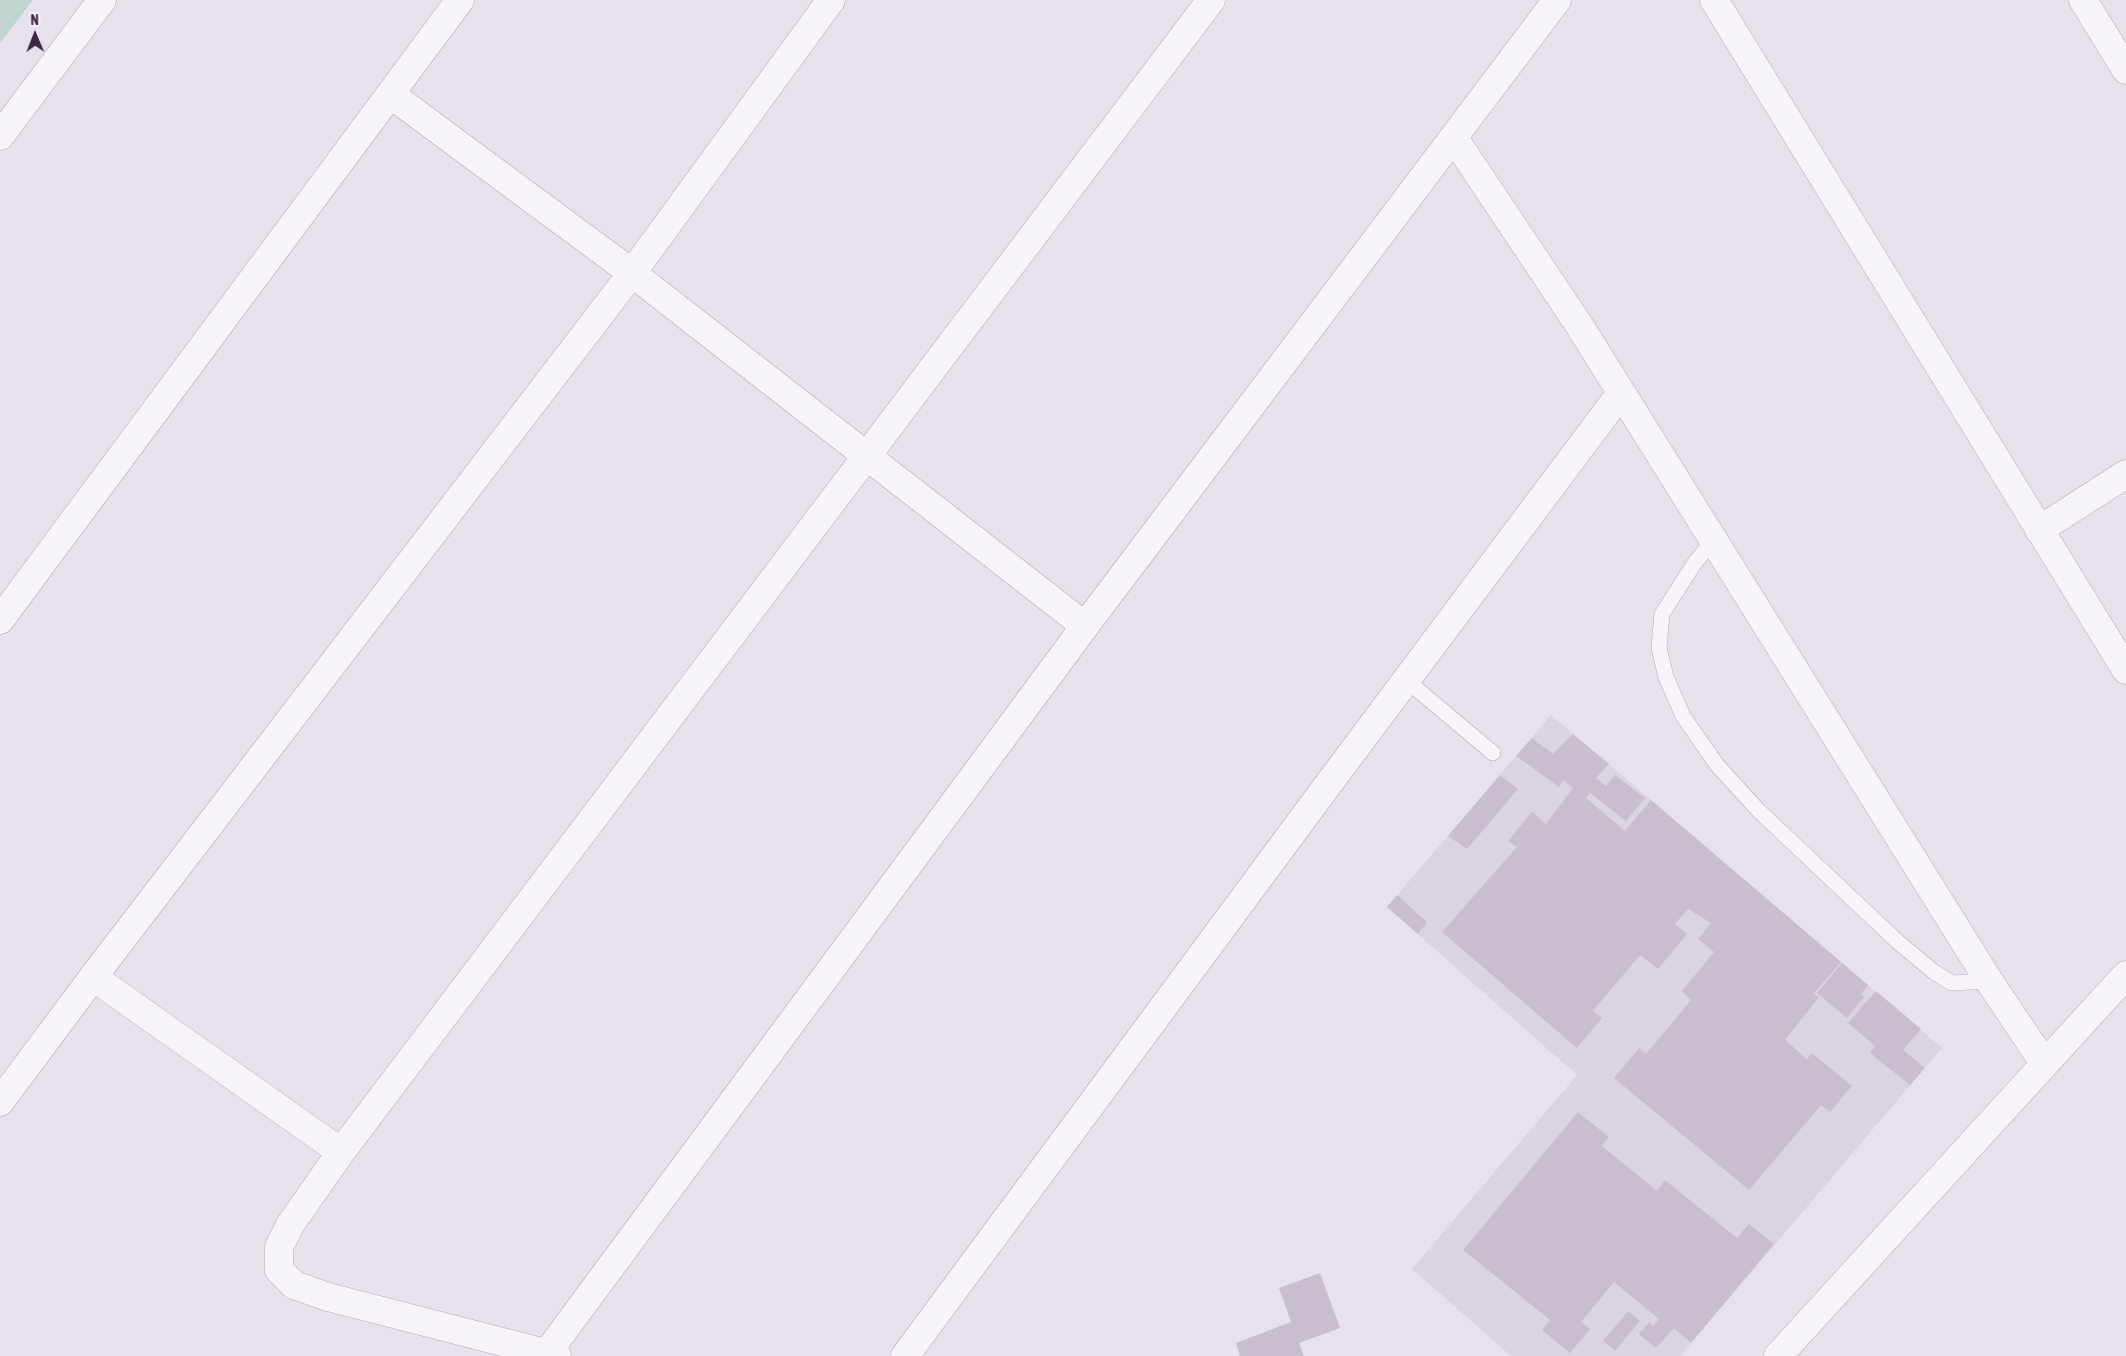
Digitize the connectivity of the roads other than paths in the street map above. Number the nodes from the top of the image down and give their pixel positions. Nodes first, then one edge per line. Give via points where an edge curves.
1 (102, 0) edge
2 (460, 0) edge
3 (831, 0) edge
4 (1211, 0) edge
5 (1557, 0) edge
6 (1714, 0) edge
7 (2083, 0) edge
8 (2126, 70) edge
9 (390, 94) junction
10 (0, 136) edge
11 (1454, 138) junction
12 (632, 272) junction
13 (1621, 393) junction
14 (867, 455) junction
15 (2126, 474) edge
16 (2039, 530) junction
17 (1714, 540) junction
18 (0, 620) edge
19 (1085, 626) junction
20 (2126, 670) edge
21 (1406, 680) junction
22 (1493, 753) dead end
23 (2126, 975) edge
24 (94, 977) junction
25 (1988, 981) junction
26 (2044, 1063) junction
27 (0, 1102) edge
28 (341, 1152) junction
29 (552, 1355) edge
30 (905, 1356) edge
31 (1778, 1356) edge

1 - 10 street
2 - 9 street
3 - 12 street
4 - 14 street
5 - 11 street
6 - 16 street
7 - 8 street
9 - 12 street
9 - 18 street
11 - 13 street via 1580,325
11 - 19 street
12 - 14 street
12 - 24 street
13 - 17 street
13 - 21 street
14 - 19 street
14 - 28 street
15 - 16 street
16 - 20 street
17 - 25 street
17 - 25 lane via 1694,564 1662,614 1659,648 1666,677 1683,716 1717,765 1758,811 1898,942 1952,983
19 - 29 street
21 - 22 lane
21 - 30 street
23 - 26 street
24 - 27 street
24 - 28 street
25 - 26 street
26 - 31 street
28 - 29 street via 290,1225 279,1247 279,1270 294,1285 328,1297

